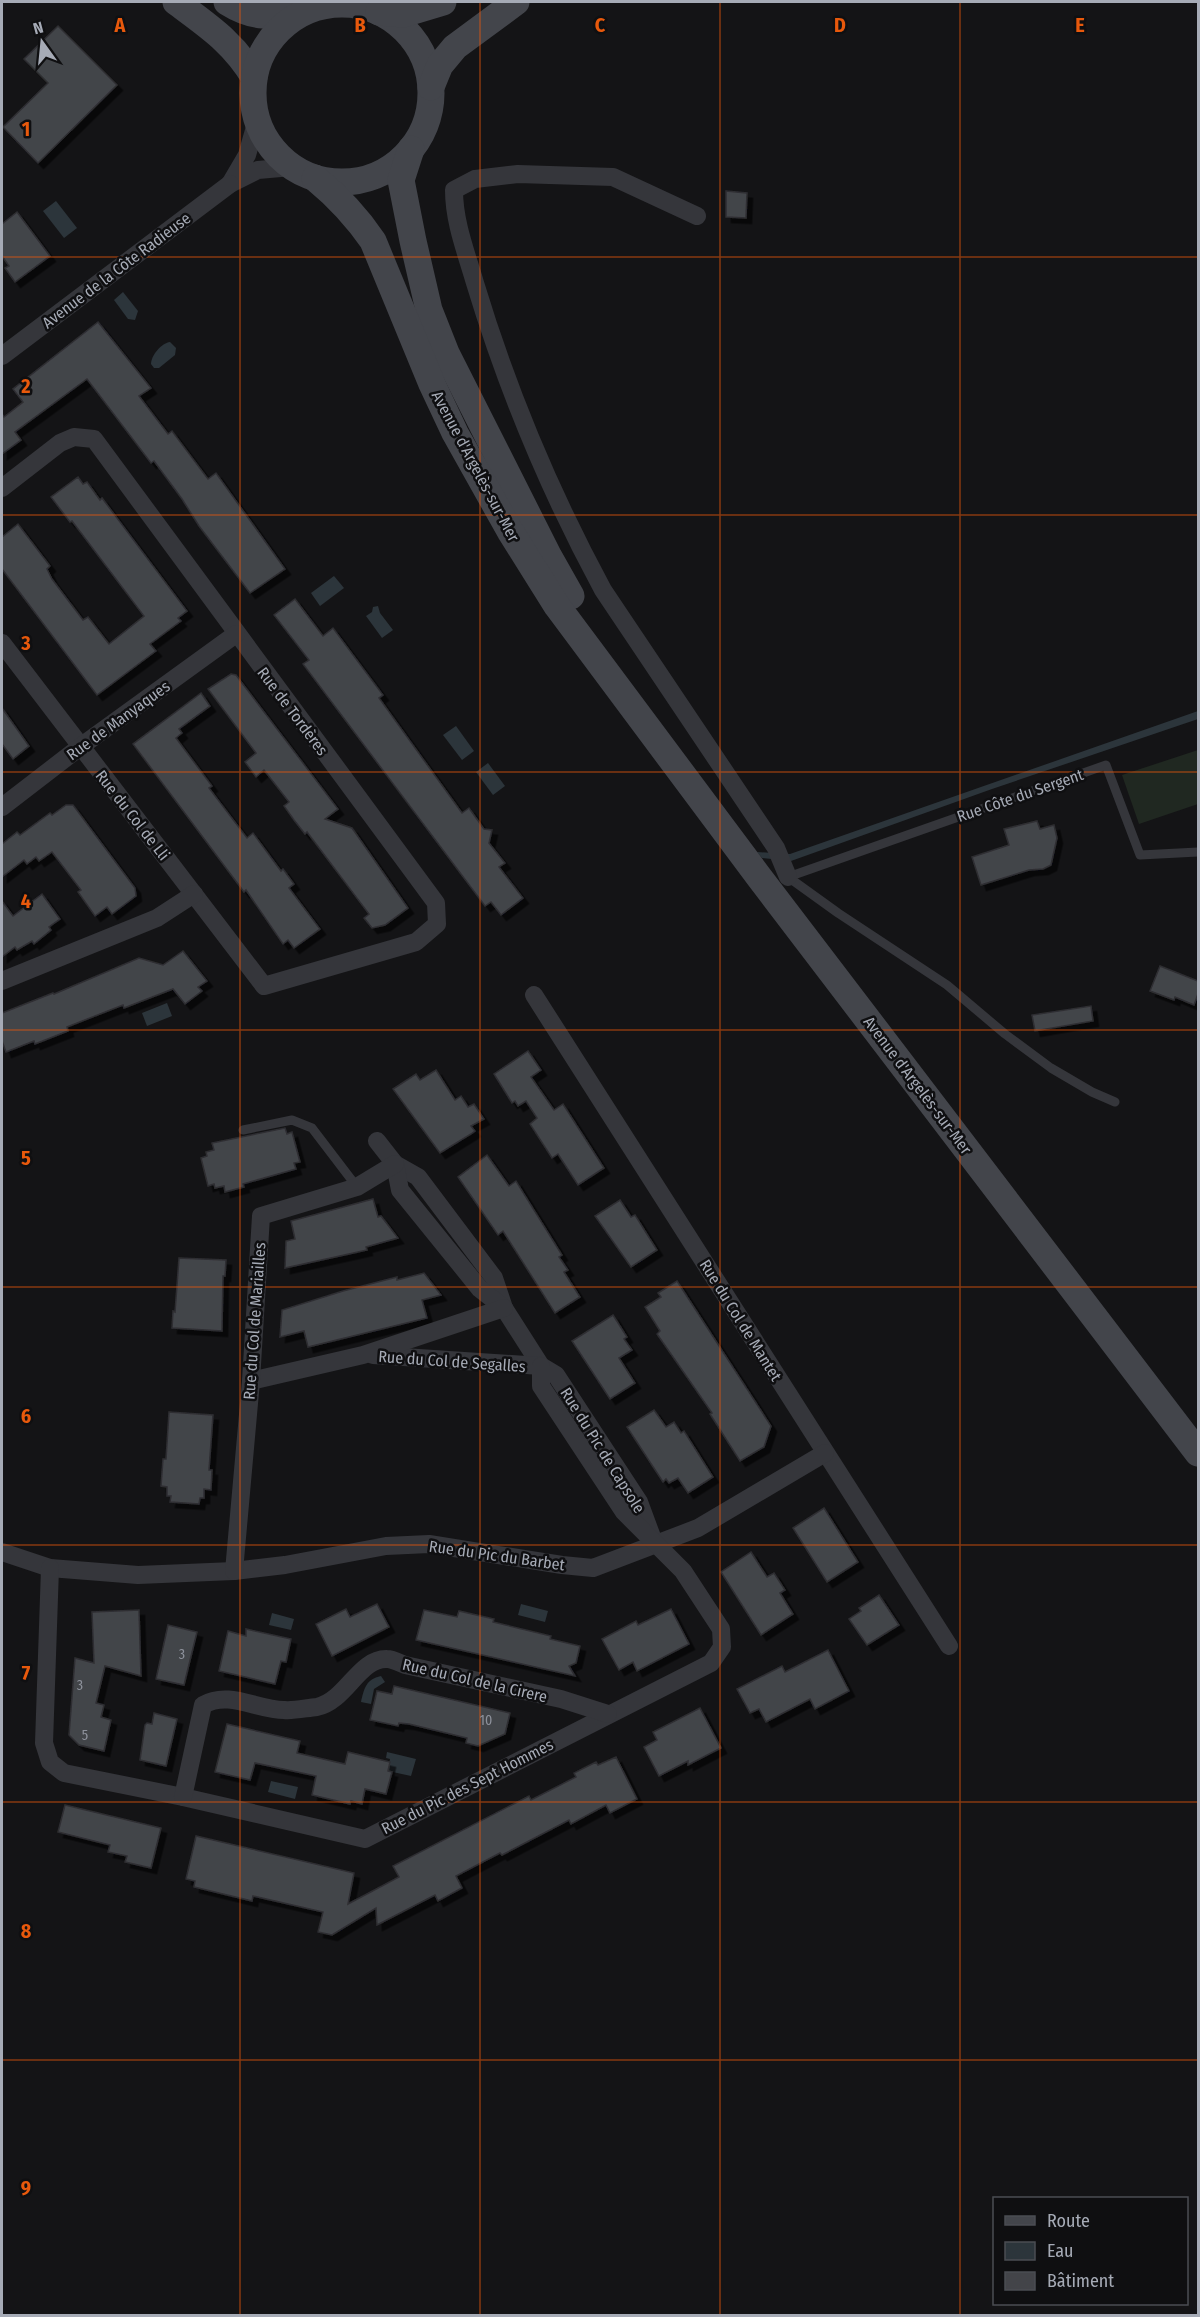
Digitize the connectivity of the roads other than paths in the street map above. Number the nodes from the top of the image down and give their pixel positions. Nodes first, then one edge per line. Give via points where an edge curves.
1 (176, 2) edge
2 (227, 2) edge
3 (443, 2) edge
4 (516, 2) edge
5 (313, 9) junction
6 (379, 12) junction
7 (254, 77) junction
8 (432, 87) junction
9 (257, 120) junction
10 (411, 149) junction
11 (304, 172) junction
12 (230, 184) junction
13 (697, 216) dead end
14 (2, 356) edge
15 (2, 488) edge
16 (236, 634) junction
17 (2, 643) edge
18 (640, 716) junction
19 (80, 747) junction
20 (2, 807) edge
21 (1198, 852) edge
22 (775, 879) junction
23 (194, 894) junction
24 (2, 981) edge
25 (264, 986) joint
26 (534, 995) dead end
27 (1115, 1102) dead end
28 (243, 1131) dead end
29 (377, 1141) dead end
30 (395, 1164) junction
31 (357, 1186) junction
32 (504, 1308) junction
33 (363, 1355) junction
34 (541, 1366) junction
35 (251, 1381) junction
36 (825, 1453) junction
37 (1198, 1453) edge
38 (654, 1544) junction
39 (2, 1552) edge
40 (50, 1568) junction
41 (234, 1571) junction
42 (949, 1646) dead end
43 (608, 1714) junction
44 (183, 1797) junction

1 - 7 main road via 228,41
2 - 5 main road via 243,12 271,17
3 - 6 main road via 403,14
4 - 8 main road via 455,47 440,65
5 - 6 main road via 334,4 357,5
5 - 7 main road via 274,35
6 - 8 main road via 403,28 421,50
7 - 9 main road
8 - 10 main road via 423,131
9 - 11 main road via 271,146
9 - 12 street, Avenue de la Côte Radieuse via 247,155
10 - 11 main road via 391,167 367,178 341,182
10 - 18 main road, Avenue d'Argelès-sur-Mer via 402,180 412,241 433,321 549,557
11 - 12 street, Avenue de la Côte Radieuse via 258,170
11 - 18 main road, Avenue d'Argelès-sur-Mer via 339,197 374,241 455,433 499,512 557,606
12 - 14 street, Avenue de la Côte Radieuse
13 - 22 street via 613,177 518,174 475,179 454,190 454,212 516,407 584,554 603,590 776,848
15 - 16 street, Rue de Tordères via 60,443 74,437 94,440
16 - 19 street, Rue de Manyaques
16 - 25 street, Rue de Tordères via 436,903 437,924 416,942
17 - 19 street, Rue du Col de Lli
18 - 22 main road, Avenue d'Argelès-sur-Mer
19 - 20 street, Rue de Manyaques
19 - 23 street, Rue du Col de Lli
21 - 22 lane, Rue Côte du Sergent via 1140,855 1106,765
22 - 27 lane via 947,985 1051,1068
22 - 37 main road, Avenue d'Argelès-sur-Mer
23 - 24 street via 157,918
23 - 25 street, Rue du Col de Lli
26 - 36 street, Rue du Col de Mantet
28 - 31 lane via 292,1120 312,1128
29 - 30 street, Rue du Pic de Capsole
30 - 31 street, Rue du Col de Mariailles
30 - 32 street, Rue du Pic de Capsole via 418,1177 494,1278
31 - 35 street, Rue du Col de Mariailles via 261,1216
32 - 33 street, Rue du Col de Segalles
32 - 34 street, Rue du Pic de Capsole
33 - 34 street, Rue du Col de Segalles
33 - 35 street, Rue du Col de Segalles
34 - 38 street, Rue du Pic de Capsole via 556,1375 639,1502
35 - 41 street, Rue du Col de Mariailles
36 - 38 street, Rue du Pic du Barbet via 698,1528
36 - 42 street, Rue du Col de Mantet
38 - 41 street, Rue du Pic du Barbet via 593,1568 429,1544 386,1546
38 - 43 street, Rue du Pic des Sept Hommes via 683,1571 721,1629 722,1647 711,1663
39 - 40 street, Rue du Pic du Barbet
40 - 41 street, Rue du Pic du Barbet via 138,1575
40 - 44 street, Rue du Pic des Sept Hommes via 44,1743 50,1762 64,1773
43 - 44 street, Rue du Pic des Sept Hommes via 365,1839
43 - 44 street, Rue du Col de la Cirere via 561,1699 387,1659 365,1666 344,1692 320,1706 283,1711 228,1699 203,1705

